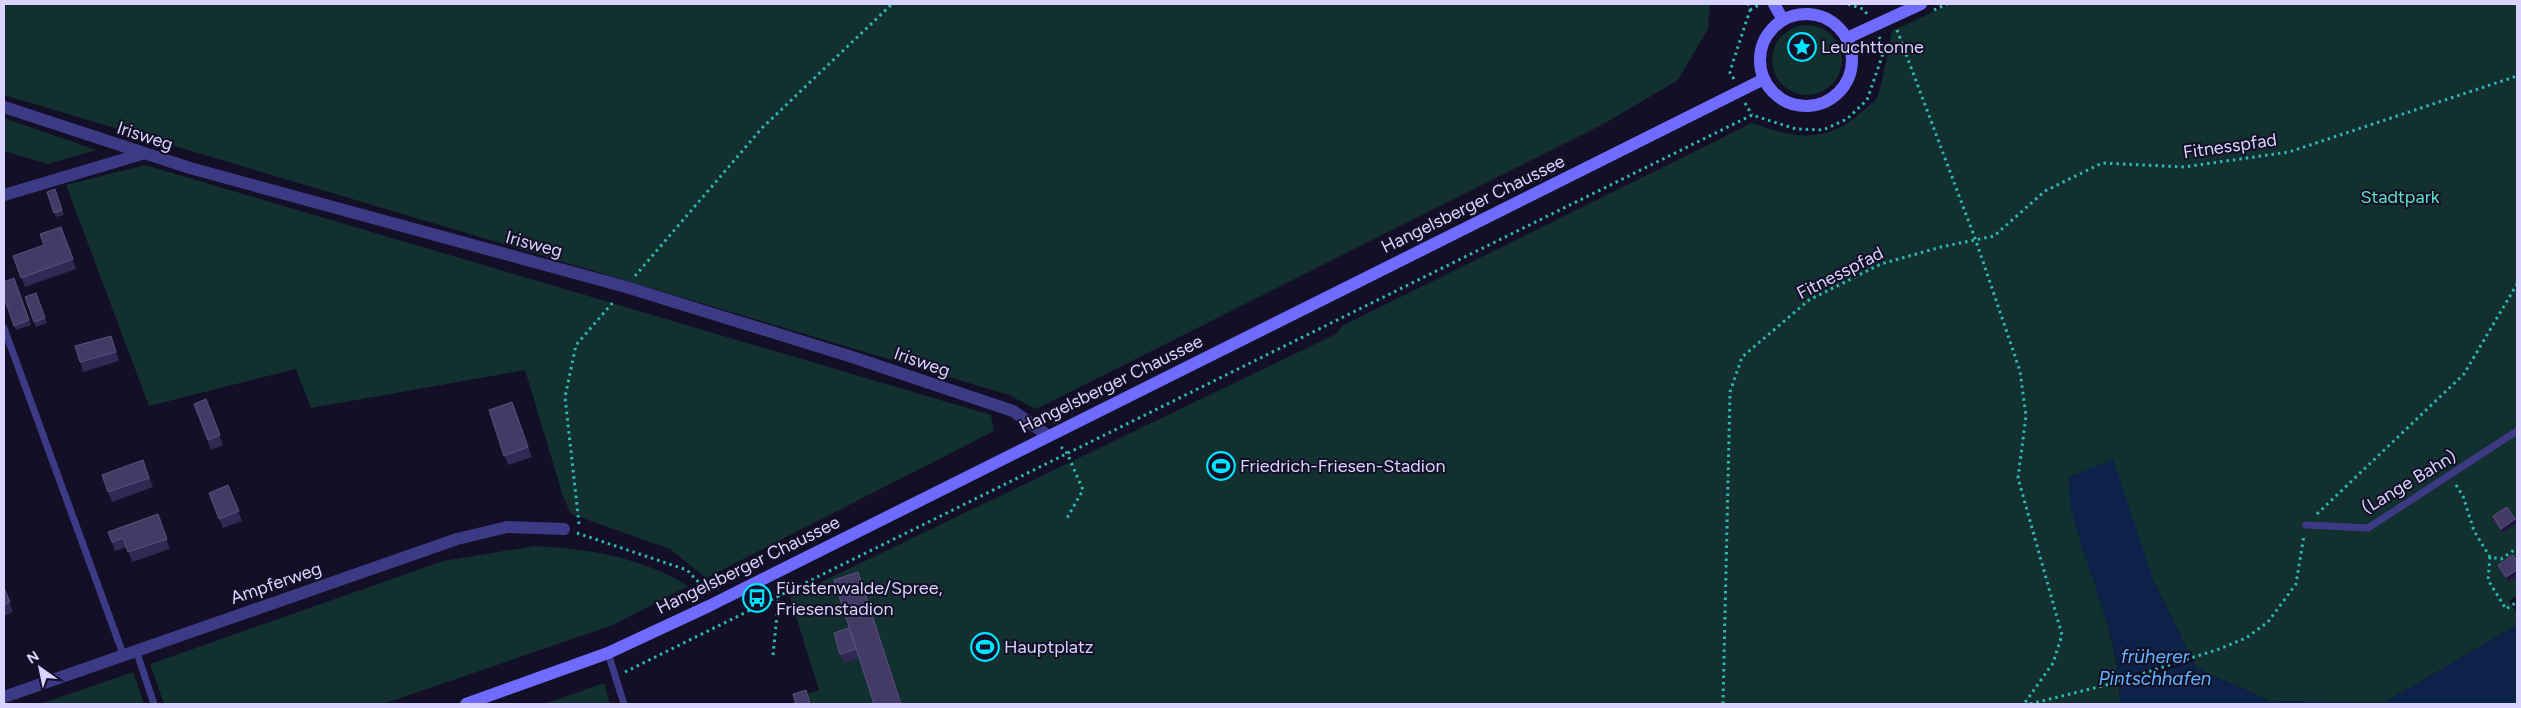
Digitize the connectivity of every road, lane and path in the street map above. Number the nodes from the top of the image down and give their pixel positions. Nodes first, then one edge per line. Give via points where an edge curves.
1 (892, 4) edge
2 (1748, 4) edge
3 (1760, 4) edge
4 (1774, 4) edge
5 (1921, 4) edge
6 (1750, 10) junction
7 (1892, 18) junction
8 (1783, 20) junction
9 (1874, 26) junction
10 (1847, 38) junction
11 (2517, 76) edge
12 (1764, 79) junction
13 (1740, 91) junction
14 (4, 107) edge
15 (1752, 115) junction
16 (142, 154) junction
17 (4, 195) edge
18 (1976, 241) junction
19 (2517, 284) edge
20 (626, 287) junction
21 (4, 328) edge
22 (2517, 431) edge
23 (1047, 435) junction
24 (1068, 453) junction
25 (2451, 475) junction
26 (1067, 518) dead end
27 (2306, 525) junction
28 (564, 529) joint
29 (580, 534) junction
30 (2517, 548) edge
31 (2490, 557) junction
32 (778, 595) junction
33 (716, 602) junction
34 (2517, 602) edge
35 (726, 620) junction
36 (136, 650) junction
37 (608, 652) junction
38 (123, 654) junction
39 (774, 655) dead end
40 (616, 676) junction
41 (4, 697) edge
42 (154, 704) edge
43 (466, 704) edge
44 (624, 704) edge
45 (1723, 704) edge
46 (2024, 704) edge
47 (2030, 704) edge

1 - 20 path via 762,128
2 - 6 path
3 - 6 path
4 - 8 main road
5 - 7 main road
6 - 13 path via 1730,73
7 - 9 main road
7 - 18 path
8 - 10 main road via 1802,14 1817,14 1830,20
8 - 12 main road via 1766,36 1761,50 1760,65
9 - 10 main road
9 - 15 path via 1885,48 1867,100 1847,119 1824,130 1796,129
10 - 12 main road via 1852,58 1850,74 1843,88 1831,99 1801,106 1773,92
11 - 18 path, Fitnesspfad via 2288,152 2184,168 2102,163 2045,191 1994,236
12 - 13 main road, Hangelsberger Chaussee
13 - 15 path
13 - 23 main road, Hangelsberger Chaussee
14 - 16 street, Irisweg
15 - 24 path
16 - 17 street
16 - 20 street, Irisweg
18 - 45 path, Fitnesspfad via 1881,264 1809,300 1742,358 1730,392
18 - 46 path via 2020,371 2026,416 2018,478 2062,635 2053,663
19 - 27 path via 2464,374
20 - 23 street, Irisweg via 1013,411
20 - 29 path via 576,345 565,397
21 - 38 lane
22 - 25 lane, (Lange Bahn)
23 - 24 path
23 - 33 main road, Hangelsberger Chaussee
24 - 26 path via 1083,490
24 - 32 path
25 - 27 lane, (Lange Bahn) via 2368,528
25 - 31 path via 2463,496 2474,531
27 - 47 path via 2296,584 2268,622 2246,638 2110,684
28 - 29 path
28 - 36 street, Ampferweg via 507,527 457,539
29 - 33 path via 687,570
30 - 31 path via 2501,559
31 - 34 path via 2488,580 2506,609
32 - 35 path
32 - 39 path
33 - 35 path
33 - 37 main road, Hangelsberger Chaussee
35 - 40 path
36 - 38 street, Ampferweg
36 - 42 lane
37 - 40 lane
37 - 43 main road, Hangelsberger Chaussee
38 - 41 street, Ampferweg
40 - 44 lane

